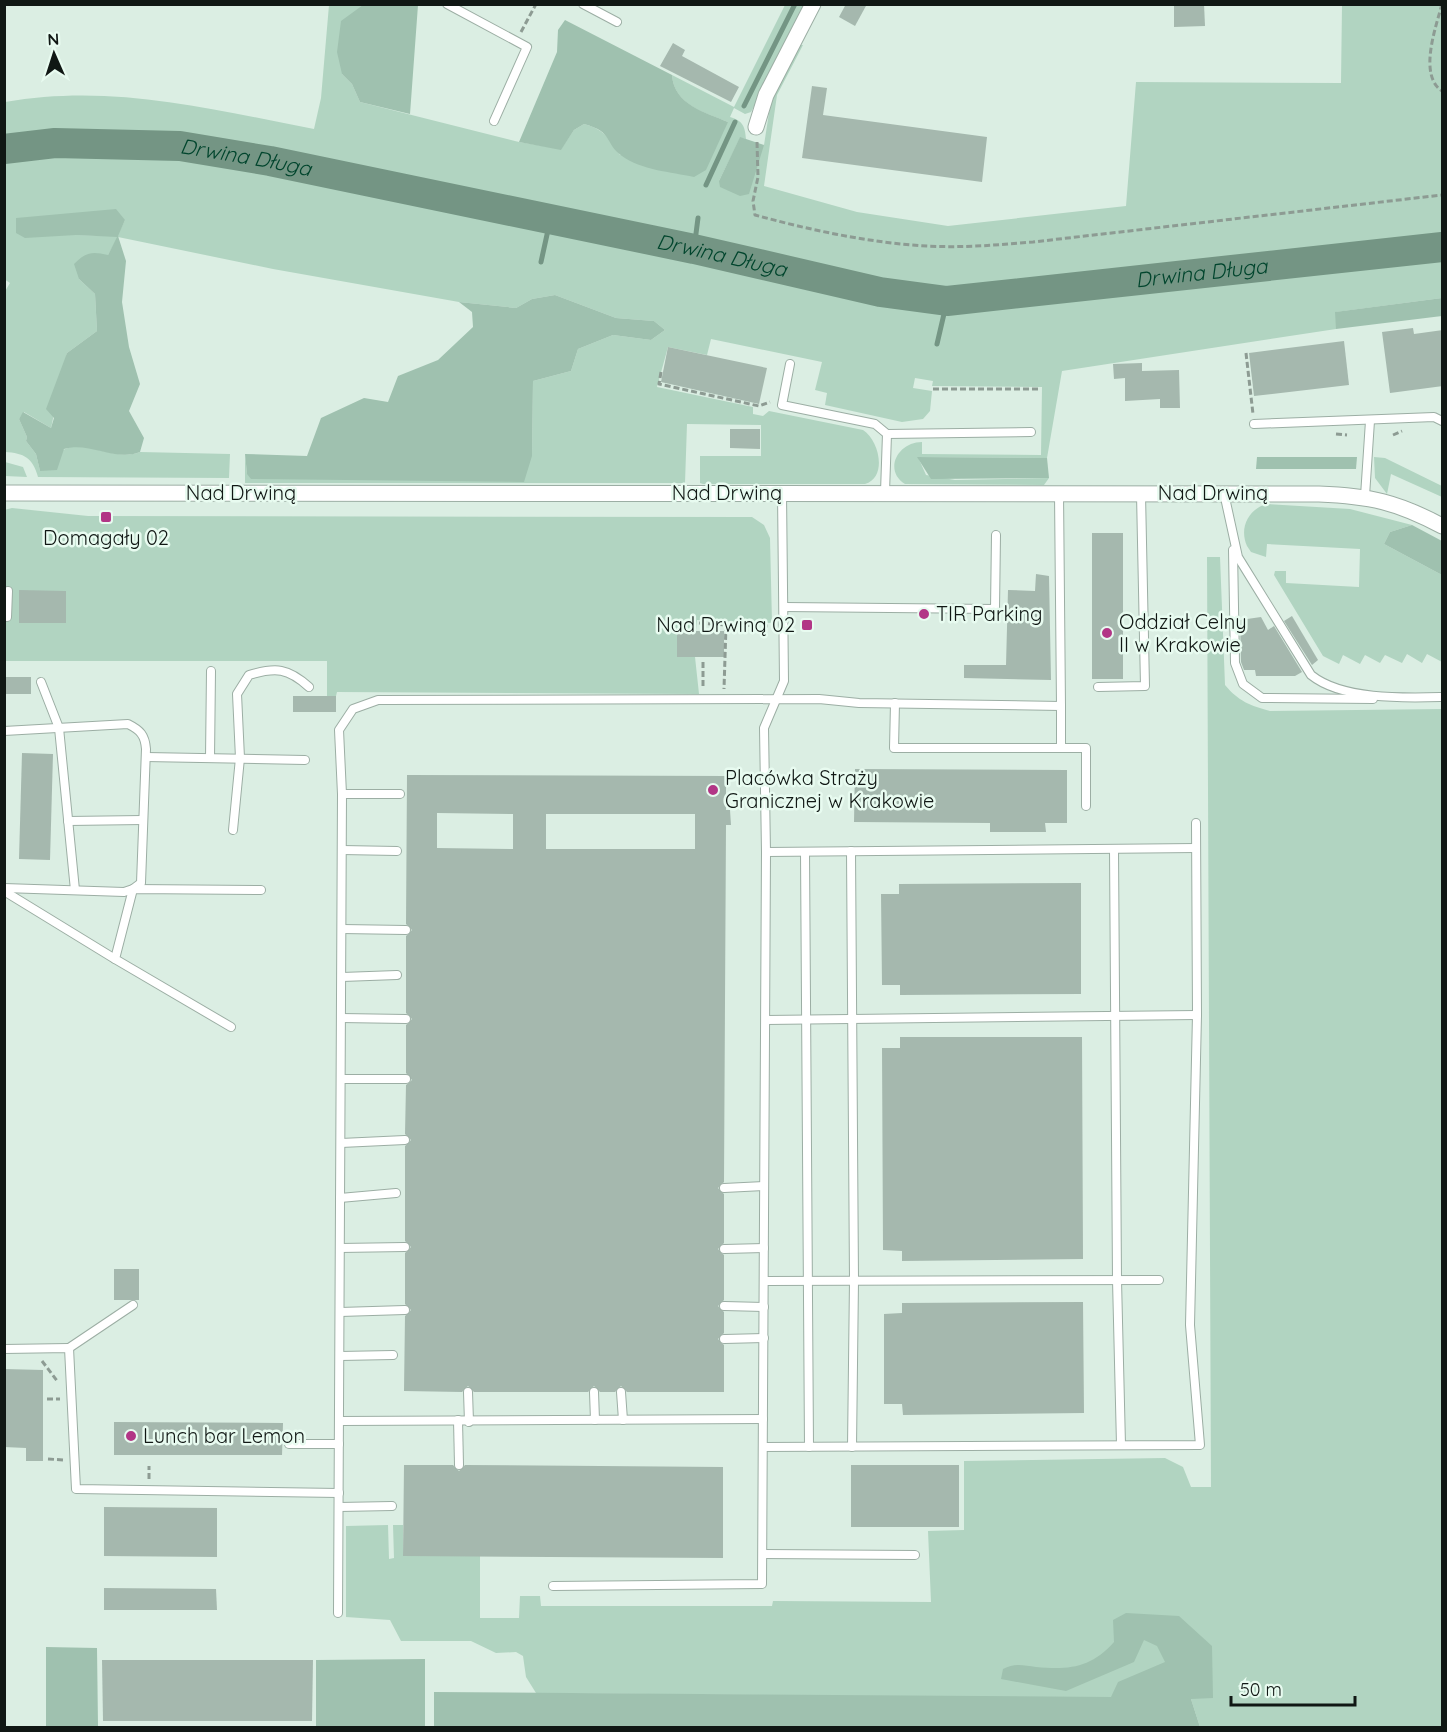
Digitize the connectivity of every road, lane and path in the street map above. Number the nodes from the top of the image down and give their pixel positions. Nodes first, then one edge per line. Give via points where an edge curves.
1 (447, 4) edge
2 (536, 4) edge
3 (583, 4) edge
4 (813, 4) edge
5 (1442, 4) edge
6 (617, 22) dead end
7 (516, 42) junction
8 (1443, 91) edge
9 (494, 121) dead end
10 (756, 126) joint
11 (1443, 195) edge
12 (790, 364) dead end
13 (661, 372) dead end
14 (933, 389) dead end
15 (1039, 389) dead end
16 (782, 405) junction
17 (1370, 421) junction
18 (1443, 421) edge
19 (1254, 424) dead end
20 (1030, 432) dead end
21 (887, 434) junction
22 (885, 492) junction
23 (4, 493) edge
24 (782, 493) junction
25 (1059, 493) junction
26 (1224, 493) junction
27 (1141, 494) junction
28 (1365, 496) junction
29 (1443, 526) edge
30 (1232, 532) junction
31 (996, 535) dead end
32 (8, 591) dead end
33 (784, 607) junction
34 (4, 617) edge
35 (699, 622) dead end
36 (726, 625) junction
37 (775, 626) dead end
38 (703, 662) dead end
39 (212, 671) dead end
40 (41, 682) dead end
41 (309, 687) dead end
42 (1098, 687) dead end
43 (724, 691) dead end
44 (1443, 697) edge
45 (1378, 698) junction
46 (776, 700) junction
47 (704, 701) junction
48 (895, 703) junction
49 (1061, 706) junction
50 (59, 728) junction
51 (4, 731) edge
52 (1061, 748) junction
53 (146, 757) junction
54 (210, 758) junction
55 (240, 758) junction
56 (305, 760) dead end
57 (342, 794) junction
58 (400, 794) dead end
59 (1086, 806) dead end
60 (143, 820) junction
61 (68, 821) junction
62 (1196, 823) dead end
63 (233, 830) dead end
64 (1196, 848) junction
65 (342, 849) junction
66 (1114, 849) junction
67 (397, 851) dead end
68 (851, 851) junction
69 (766, 852) junction
70 (805, 852) junction
71 (133, 889) junction
72 (4, 890) edge
73 (75, 890) junction
74 (261, 890) dead end
75 (342, 929) junction
76 (406, 930) dead end
77 (115, 959) junction
78 (397, 975) dead end
79 (342, 977) junction
80 (1197, 1015) junction
81 (1116, 1016) junction
82 (341, 1018) junction
83 (406, 1019) dead end
84 (806, 1019) junction
85 (852, 1019) junction
86 (766, 1020) junction
87 (231, 1027) dead end
88 (341, 1079) junction
89 (406, 1079) dead end
90 (405, 1140) dead end
91 (341, 1143) junction
92 (764, 1185) junction
93 (724, 1188) dead end
94 (396, 1193) dead end
95 (340, 1198) junction
96 (405, 1247) dead end
97 (340, 1248) junction
98 (764, 1248) junction
99 (724, 1249) dead end
100 (807, 1280) junction
101 (854, 1280) junction
102 (1117, 1280) junction
103 (1159, 1280) dead end
104 (764, 1281) junction
105 (133, 1305) dead end
106 (724, 1306) dead end
107 (764, 1306) junction
108 (405, 1310) dead end
109 (340, 1312) junction
110 (764, 1338) junction
111 (724, 1339) dead end
112 (33, 1348) junction
113 (69, 1348) junction
114 (4, 1349) edge
115 (393, 1355) dead end
116 (340, 1356) junction
117 (468, 1392) dead end
118 (594, 1392) dead end
119 (621, 1392) dead end
120 (47, 1399) dead end
121 (72, 1400) junction
122 (763, 1419) junction
123 (459, 1420) junction
124 (596, 1420) junction
125 (622, 1420) junction
126 (339, 1421) junction
127 (469, 1422) junction
128 (289, 1444) dead end
129 (339, 1444) junction
130 (1121, 1445) junction
131 (763, 1447) junction
132 (809, 1447) junction
133 (852, 1447) junction
134 (459, 1466) dead end
135 (339, 1493) junction
136 (392, 1506) dead end
137 (339, 1507) junction
138 (763, 1554) junction
139 (915, 1555) dead end
140 (553, 1586) dead end
141 (338, 1613) dead end

1 - 7 lane
2 - 7 path
3 - 6 lane
4 - 10 street via 766,95
5 - 8 path via 1430,57 1433,79
7 - 9 lane via 527,47
10 - 11 path via 755,215 838,234 926,246 1033,242
12 - 16 lane
13 - 16 path via 659,384 759,406 769,402
14 - 15 path
16 - 21 lane via 875,424
17 - 18 lane via 1434,417
17 - 19 lane
17 - 28 lane
20 - 21 lane
21 - 22 lane
22 - 24 street, Nad Drwiną
22 - 25 street, Nad Drwiną
23 - 24 street, Nad Drwiną
24 - 33 lane
25 - 27 street, Nad Drwiną
25 - 49 lane
26 - 27 street, Nad Drwiną
26 - 28 street, Nad Drwiną
26 - 30 lane
27 - 42 lane via 1145,686
28 - 29 street, Nad Drwiną via 1413,511
30 - 45 lane via 1238,557 1311,675 1320,682
30 - 45 lane via 1235,663 1243,684 1262,698
31 - 33 lane via 995,609
32 - 34 lane via 8,617
33 - 46 lane via 784,681
35 - 36 path
36 - 37 path
36 - 43 path
38 - 47 path
39 - 54 lane
40 - 50 lane
41 - 55 lane via 295,675 272,669 249,675 237,694
44 - 45 lane
46 - 47 lane
46 - 48 lane
46 - 69 lane via 764,728
47 - 57 lane via 364,703 352,709 339,730
48 - 49 lane
48 - 52 lane via 894,748
49 - 52 lane
50 - 51 lane
50 - 53 lane via 128,724 140,730 145,739
50 - 61 lane
52 - 59 lane via 1086,748
53 - 54 lane
53 - 60 lane
54 - 55 lane
55 - 56 lane
55 - 63 lane
57 - 58 lane
57 - 65 lane
60 - 61 lane
60 - 71 lane via 141,883
61 - 73 lane
62 - 64 lane
64 - 66 lane
64 - 80 lane
65 - 67 lane
65 - 75 lane
66 - 68 lane
66 - 81 lane
68 - 70 lane
68 - 85 lane
69 - 70 lane
69 - 86 lane
70 - 84 lane
71 - 73 lane
71 - 74 lane
71 - 77 lane
72 - 73 lane
72 - 77 lane
75 - 76 lane
75 - 79 lane
77 - 87 lane
78 - 79 lane
79 - 82 lane
80 - 81 lane
80 - 130 lane via 1190,1325 1200,1445
81 - 85 lane
81 - 102 lane
82 - 83 lane
82 - 88 lane
84 - 85 lane
84 - 86 lane
84 - 100 lane
85 - 101 lane
86 - 92 lane
88 - 89 lane
88 - 91 lane
90 - 91 lane
91 - 95 lane
92 - 93 lane
92 - 98 lane
94 - 95 lane
95 - 97 lane
96 - 97 lane
97 - 109 lane
98 - 99 lane
98 - 104 lane
100 - 101 lane
100 - 104 lane
100 - 132 lane
101 - 102 lane
101 - 133 lane
102 - 103 lane
102 - 130 lane
104 - 107 lane
105 - 113 lane
106 - 107 lane
107 - 110 lane
108 - 109 lane
109 - 116 lane
110 - 111 lane
110 - 122 lane
112 - 113 lane
112 - 114 lane
112 - 121 path
113 - 121 lane
115 - 116 lane
116 - 126 lane
117 - 127 lane
118 - 124 lane
119 - 125 lane
120 - 121 path
121 - 135 lane via 76,1489
122 - 125 lane
122 - 131 lane
123 - 126 lane
123 - 127 lane
123 - 134 lane
124 - 125 lane
124 - 127 lane
126 - 129 lane
128 - 129 lane
129 - 135 lane
130 - 133 lane
131 - 132 lane
131 - 138 lane
132 - 133 lane
135 - 137 lane
136 - 137 lane
137 - 141 lane
138 - 139 lane
138 - 140 lane via 762,1584

